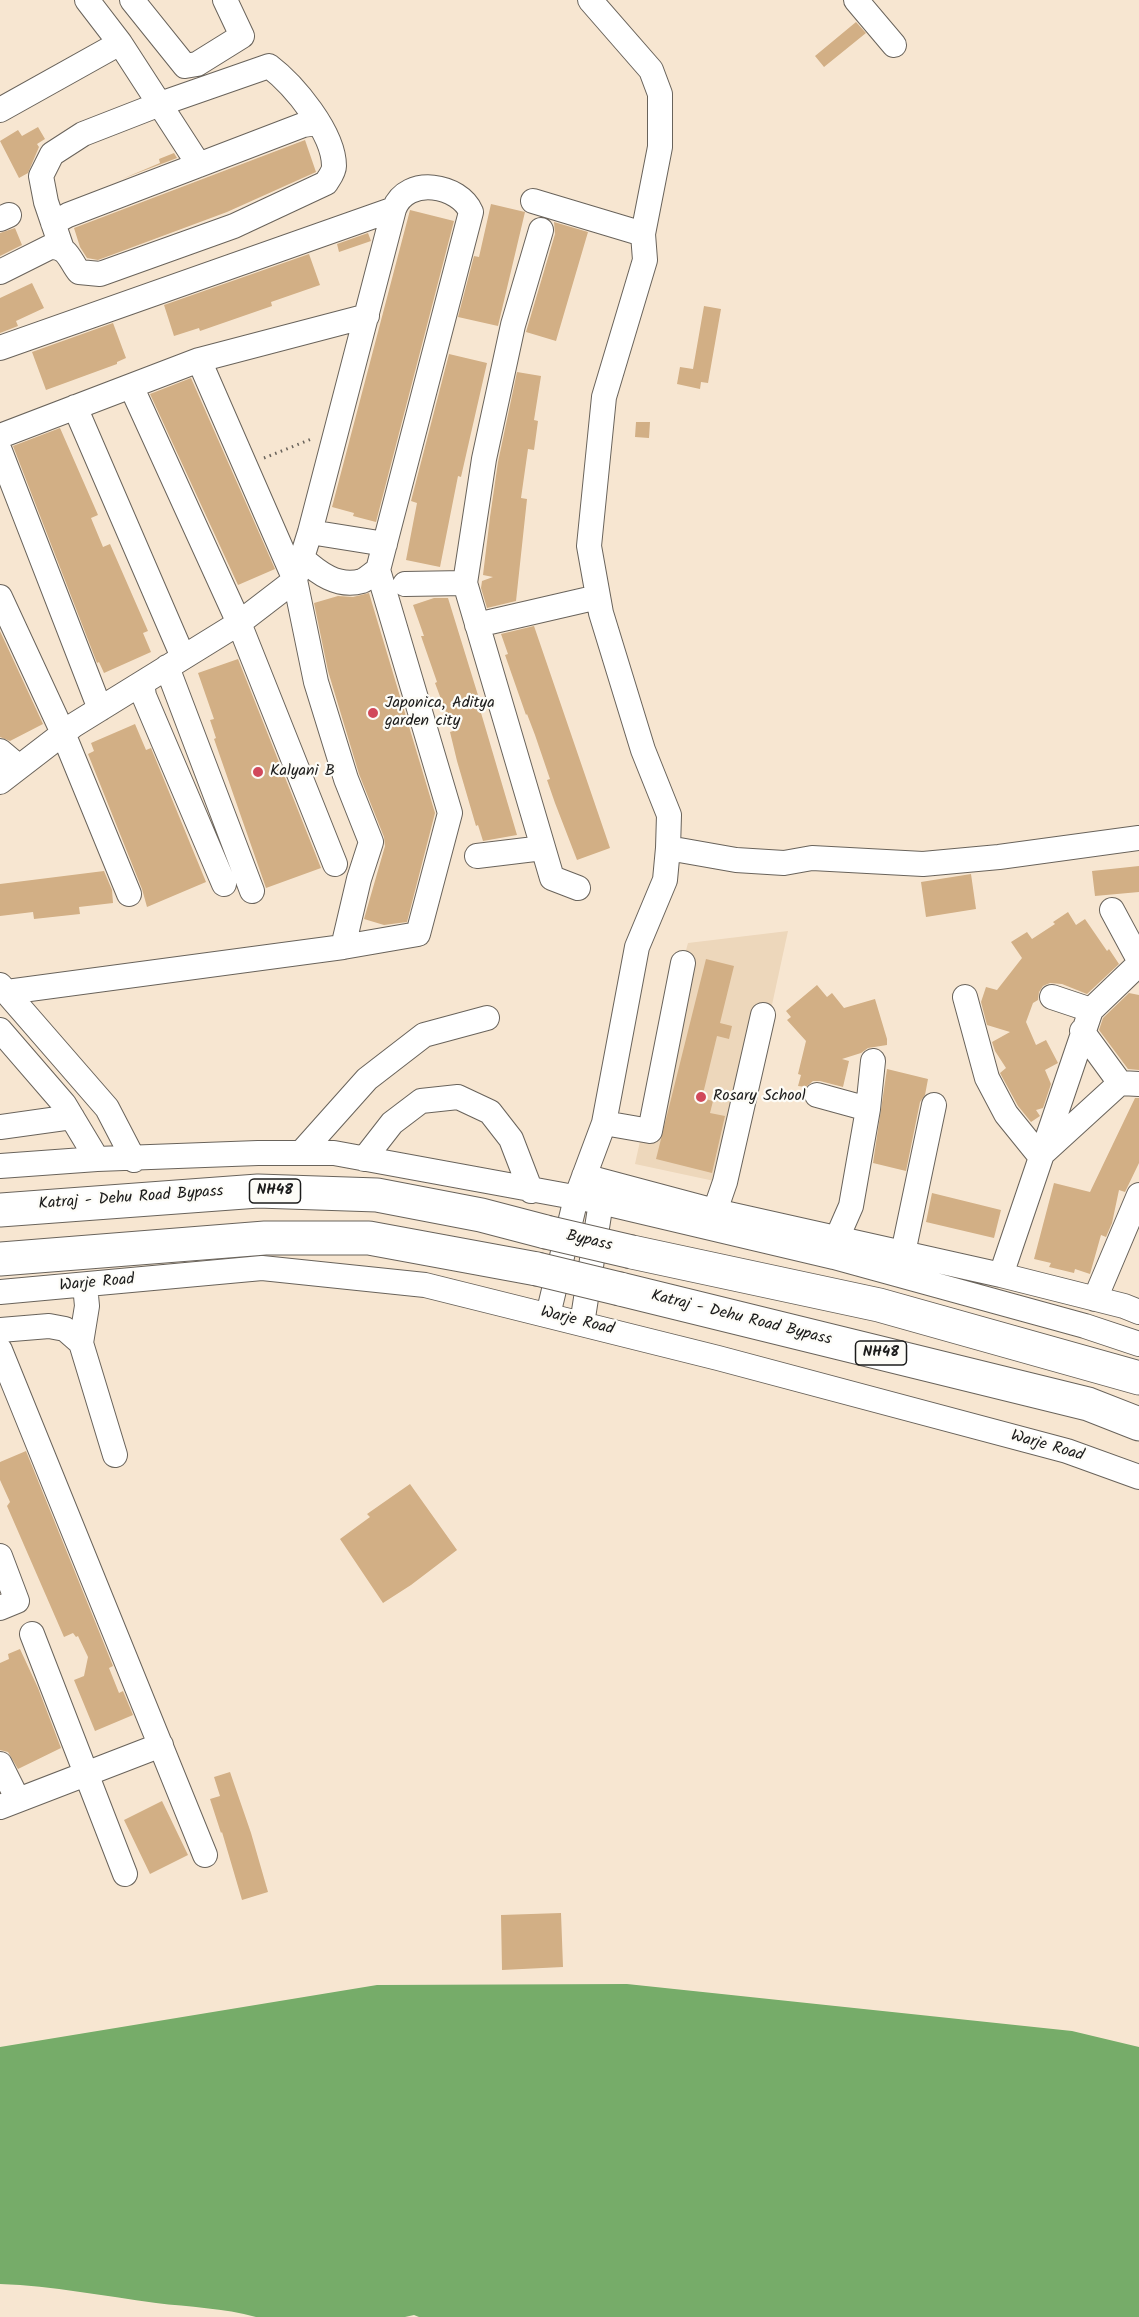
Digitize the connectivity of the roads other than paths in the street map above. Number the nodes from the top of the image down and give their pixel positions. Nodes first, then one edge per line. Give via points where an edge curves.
1 (132, 0) edge
2 (225, 0) edge
3 (590, 0) edge
4 (856, 0) edge
5 (94, 3) edge
6 (117, 39) junction
7 (894, 45) dead end
8 (160, 104) junction
9 (0, 110) edge
10 (317, 123) junction
11 (199, 165) junction
12 (533, 201) dead end
13 (394, 209) junction
14 (53, 223) junction
15 (541, 230) dead end
16 (643, 234) junction
17 (62, 249) junction
18 (0, 272) edge
19 (367, 316) junction
20 (0, 348) edge
21 (199, 360) junction
22 (131, 386) junction
23 (75, 407) junction
24 (0, 436) edge
25 (0, 451) edge
26 (310, 532) junction
27 (385, 544) junction
28 (298, 569) junction
29 (378, 570) junction
30 (465, 583) junction
31 (405, 584) dead end
32 (0, 597) edge
33 (598, 597) junction
34 (239, 623) junction
35 (477, 625) junction
36 (175, 662) junction
37 (142, 683) junction
38 (100, 709) junction
39 (63, 733) junction
40 (0, 751) edge
41 (19, 767) junction
42 (0, 782) edge
43 (1139, 838) edge
44 (543, 848) junction
45 (668, 848) junction
46 (477, 856) dead end
47 (335, 864) dead end
48 (224, 884) dead end
49 (578, 888) dead end
50 (252, 891) dead end
51 (129, 894) dead end
52 (1112, 910) dead end
53 (343, 946) junction
54 (1139, 962) edge
55 (683, 963) dead end
56 (11, 989) edge
57 (965, 997) dead end
58 (1052, 997) dead end
59 (763, 1015) dead end
60 (487, 1018) dead end
61 (1086, 1020) junction
62 (0, 1030) edge
63 (873, 1061) dead end
64 (1129, 1084) edge
65 (817, 1095) dead end
66 (934, 1105) dead end
67 (868, 1109) junction
68 (72, 1117) junction
69 (604, 1123) junction
70 (0, 1127) edge
71 (300, 1153) junction
72 (1040, 1156) junction
73 (364, 1159) junction
74 (97, 1160) junction
75 (134, 1160) junction
76 (0, 1166) edge
77 (580, 1187) junction
78 (531, 1191) junction
79 (1139, 1195) edge
80 (601, 1202) junction
81 (0, 1210) edge
82 (715, 1211) junction
83 (546, 1232) joint
84 (837, 1238) junction
85 (903, 1253) junction
86 (0, 1259) edge
87 (1001, 1275) junction
88 (85, 1285) junction
89 (0, 1292) edge
90 (1095, 1299) junction
91 (1139, 1312) edge
92 (548, 1315) junction
93 (582, 1324) junction
94 (0, 1330) edge
95 (81, 1343) junction
96 (1139, 1344) edge
97 (0, 1350) edge
98 (1139, 1378) edge
99 (1139, 1424) edge
100 (115, 1455) dead end
101 (1139, 1477) edge
102 (0, 1556) edge
103 (0, 1608) edge
104 (32, 1634) dead end
105 (160, 1745) junction
106 (0, 1764) edge
107 (87, 1774) junction
108 (9, 1804) edge
109 (205, 1855) dead end
110 (125, 1874) dead end

1 - 2 street via 185,66 197,64 242,36
3 - 16 street via 651,70 660,94 660,147
4 - 7 street
5 - 6 street
6 - 8 street
6 - 9 street
8 - 10 street via 269,66 302,99
8 - 11 street
8 - 14 street via 83,135 52,154 42,176
10 - 11 street
10 - 17 street via 329,142 334,168 326,183 234,226 100,274 79,272
11 - 14 street
12 - 16 street
13 - 19 street
13 - 20 street
13 - 27 street via 403,195 426,186 460,197 471,212
14 - 17 street
15 - 30 street via 510,336 484,459
16 - 33 street via 645,260 604,397 590,546
17 - 18 street via 50,248
19 - 21 street
19 - 26 street
21 - 22 street
21 - 28 street via 245,466
22 - 23 street
22 - 34 street
23 - 24 street
23 - 36 street
25 - 38 street
26 - 27 street
26 - 28 street
27 - 29 street
28 - 29 street via 316,571 337,582 362,580
28 - 34 street
28 - 53 street via 316,682 346,779 371,842
29 - 53 street via 450,813 418,934
30 - 31 street
30 - 35 street
32 - 39 street
33 - 35 street
33 - 45 street via 643,750 669,815
34 - 36 street
34 - 47 street
35 - 44 street
36 - 37 street
36 - 50 street
37 - 38 street
37 - 48 street via 144,696
38 - 39 street
39 - 41 street
39 - 51 street
40 - 41 street
41 - 42 street
43 - 45 street via 923,864 812,858 784,863 736,860
44 - 46 street
44 - 49 street via 552,878
45 - 69 street via 664,880 637,948
52 - 54 street
53 - 56 street
54 - 61 street
55 - 69 street via 650,1131
56 - 75 street via 107,1108
57 - 72 street via 987,1078 1006,1114
58 - 61 street
59 - 82 street
60 - 71 street via 424,1035 367,1079
61 - 64 street
61 - 72 street
62 - 68 street
63 - 67 street
64 - 72 street
65 - 67 street
66 - 85 street
67 - 84 street via 850,1206
68 - 70 street
68 - 74 street
69 - 77 street
71 - 73 street via 334,1153
71 - 75 street
72 - 87 street
73 - 78 street
73 - 78 street via 392,1123 421,1101 458,1097 490,1112 511,1139
74 - 75 street
74 - 76 street
77 - 78 street
77 - 80 street
77 - 82 street
77 - 92 street
79 - 90 street
80 - 93 street
80 - 96 street via 834,1257
81 - 83 highway, Katraj - Dehu Road Bypass / NH48 via 258,1191 376,1195
82 - 84 street
83 - 98 highway, Bypass / NH48, bridge via 879,1305
84 - 85 street
85 - 87 street
86 - 99 highway, Katraj - Dehu Road Bypass / NH48, bridge via 265,1238 369,1238 537,1269 620,1289 1088,1404
87 - 90 street
88 - 89 street, Warje Road
88 - 92 street, Warje Road via 262,1268 425,1285
88 - 95 street via 87,1306
90 - 91 street
92 - 93 street, Warje Road
93 - 101 street, Warje Road via 1067,1451
94 - 95 street via 49,1326 65,1329
95 - 100 street
97 - 105 street
102 - 103 street via 16,1601
104 - 107 street
105 - 107 street
105 - 109 street
106 - 108 street
107 - 108 street
107 - 110 street

